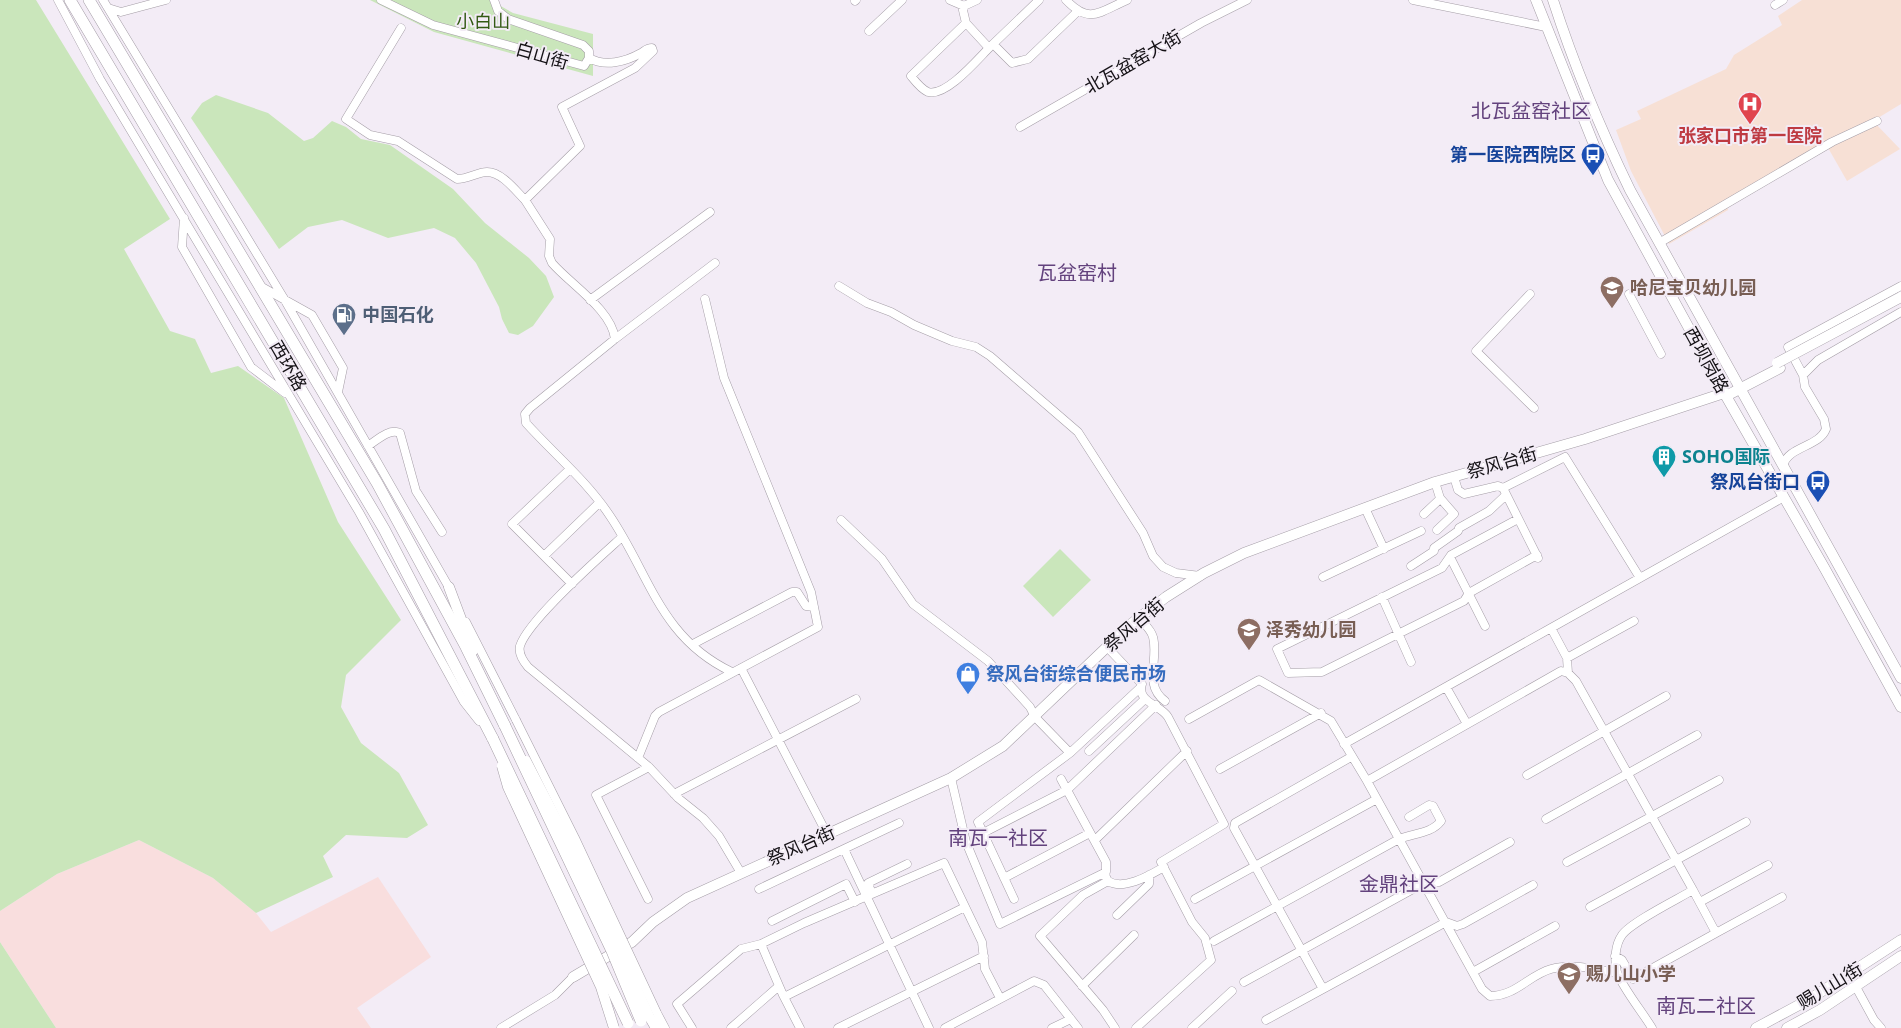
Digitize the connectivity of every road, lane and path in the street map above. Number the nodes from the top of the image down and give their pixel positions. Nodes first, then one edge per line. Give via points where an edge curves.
1 (58, 0) edge
2 (70, 0) edge
3 (89, 0) edge
4 (103, 0) edge
5 (166, 0) edge
6 (381, 0) edge
7 (494, 0) edge
8 (902, 0) edge
9 (950, 0) edge
10 (977, 0) edge
11 (1039, 0) edge
12 (1066, 0) edge
13 (1127, 0) edge
14 (1228, 0) edge
15 (1247, 0) edge
16 (1413, 0) edge
17 (1536, 0) edge
18 (1554, 0) edge
19 (1782, 0) edge
20 (1775, 5) dead end
21 (962, 6) junction
22 (1235, 6) junction
23 (108, 8) junction
24 (1078, 12) junction
25 (1560, 20) junction
26 (966, 23) junction
27 (1546, 27) junction
28 (401, 28) dead end
29 (869, 31) dead end
30 (991, 46) junction
31 (589, 58) junction
32 (1878, 121) dead end
33 (1020, 127) dead end
34 (525, 200) junction
35 (710, 212) dead end
36 (184, 218) junction
37 (1659, 244) junction
38 (715, 263) dead end
39 (258, 285) junction
40 (839, 286) dead end
41 (1901, 286) edge
42 (1530, 294) dead end
43 (1629, 294) dead end
44 (1901, 296) edge
45 (283, 298) junction
46 (705, 299) dead end
47 (590, 300) junction
48 (1901, 302) edge
49 (1901, 312) edge
50 (615, 339) junction
51 (1661, 354) dead end
52 (1778, 365) junction
53 (1803, 375) junction
54 (1739, 386) junction
55 (338, 392) junction
56 (1724, 394) junction
57 (289, 395) junction
58 (1534, 408) dead end
59 (368, 446) junction
60 (1783, 465) junction
61 (570, 469) junction
62 (1454, 477) junction
63 (1435, 482) junction
64 (1505, 492) junction
65 (1784, 497) junction
66 (1440, 499) junction
67 (600, 502) junction
68 (1364, 508) junction
69 (1424, 514) dead end
70 (1518, 519) junction
71 (842, 520) dead end
72 (1437, 530) dead end
73 (1421, 531) dead end
74 (442, 532) dead end
75 (622, 537) junction
76 (1384, 549) junction
77 (544, 556) junction
78 (1450, 556) junction
79 (1411, 566) dead end
80 (1200, 576) junction
81 (1323, 577) dead end
82 (1640, 578) junction
83 (572, 584) junction
84 (449, 588) junction
85 (1469, 592) junction
86 (1382, 597) junction
87 (814, 607) junction
88 (1139, 618) junction
89 (1634, 621) dead end
90 (1485, 626) dead end
91 (1552, 628) junction
92 (1398, 634) junction
93 (693, 644) junction
94 (1107, 647) junction
95 (1567, 658) junction
96 (1411, 662) dead end
97 (741, 668) junction
98 (732, 672) junction
99 (1568, 673) junction
100 (1901, 678) edge
101 (486, 687) junction
102 (1141, 687) junction
103 (1446, 687) junction
104 (1666, 696) dead end
105 (856, 699) dead end
106 (1145, 699) junction
107 (1165, 700) dead end
108 (1156, 705) junction
109 (1901, 707) edge
110 (1320, 713) junction
111 (1035, 717) junction
112 (1189, 719) dead end
113 (1467, 724) junction
114 (1604, 731) junction
115 (1697, 736) dead end
116 (493, 738) junction
117 (778, 740) junction
118 (1344, 744) junction
119 (1089, 751) dead end
120 (1187, 751) junction
121 (1070, 754) junction
122 (1351, 757) junction
123 (638, 758) junction
124 (649, 767) junction
125 (1220, 769) dead end
126 (1628, 774) junction
127 (1527, 775) dead end
128 (951, 778) junction
129 (1061, 779) dead end
130 (1719, 780) dead end
131 (1367, 781) junction
132 (1067, 790) junction
133 (674, 794) junction
134 (1377, 799) junction
135 (1651, 816) junction
136 (1409, 817) dead end
137 (1546, 819) dead end
138 (1746, 822) dead end
139 (899, 823) dead end
140 (1090, 832) junction
141 (983, 833) junction
142 (826, 834) junction
143 (1399, 839) junction
144 (1094, 840) junction
145 (1510, 842) dead end
146 (844, 849) junction
147 (1676, 860) junction
148 (1567, 862) dead end
149 (907, 864) dead end
150 (1768, 865) dead end
151 (1255, 866) junction
152 (1164, 867) junction
153 (741, 873) junction
154 (1104, 873) junction
155 (1149, 875) junction
156 (1004, 878) junction
157 (1108, 881) junction
158 (1424, 883) junction
159 (1533, 885) dead end
160 (760, 889) dead end
161 (1693, 890) junction
162 (868, 896) junction
163 (1782, 897) dead end
164 (648, 899) dead end
165 (1014, 899) dead end
166 (1195, 899) dead end
167 (854, 902) junction
168 (1700, 902) junction
169 (1278, 906) junction
170 (965, 907) junction
171 (1590, 907) dead end
172 (1117, 915) dead end
173 (772, 921) dead end
174 (1446, 922) junction
175 (1555, 926) dead end
176 (1716, 933) junction
177 (1134, 936) dead end
178 (1901, 940) edge
179 (1214, 941) dead end
180 (761, 944) junction
181 (888, 946) junction
182 (1302, 950) junction
183 (984, 956) junction
184 (1615, 956) junction
185 (1901, 956) edge
186 (1472, 972) junction
187 (1618, 973) junction
188 (573, 977) joint
189 (1244, 982) dead end
190 (779, 986) junction
191 (1082, 986) junction
192 (1856, 987) junction
193 (1324, 989) junction
194 (1232, 991) dead end
195 (912, 992) junction
196 (784, 997) junction
197 (1000, 998) junction
198 (648, 1019) edge
199 (1071, 1019) junction
200 (1266, 1020) dead end
201 (630, 1025) edge
202 (501, 1028) edge
203 (614, 1028) edge
204 (656, 1028) edge
205 (665, 1028) edge
206 (692, 1028) edge
207 (731, 1028) edge
208 (800, 1028) edge
209 (838, 1028) edge
210 (929, 1028) edge
211 (945, 1028) edge
212 (1052, 1028) edge
213 (1078, 1028) edge
214 (1115, 1028) edge
215 (1136, 1028) edge
216 (1192, 1028) edge
217 (1652, 1028) edge
218 (1756, 1028) edge
219 (1787, 1028) edge
220 (1881, 1028) edge

1 - 36 street via 100,79
2 - 116 highway, 西环路 via 384,529
3 - 39 highway, 西环路
4 - 23 street
5 - 23 street via 121,12
6 - 31 street, 白山街 via 432,25 568,64 584,66
7 - 31 street, 白山街 via 498,11 508,19 583,45
8 - 29 street
9 - 21 street
10 - 21 street
11 - 30 street
12 - 24 street
13 - 24 street via 1095,14
14 - 22 street
15 - 22 street, 北瓦盆窑大街
16 - 27 street
17 - 27 main road, 西坝岗路
18 - 25 main road, 西坝岗路
19 - 20 street
21 - 26 street
22 - 33 street, 北瓦盆窑大街
23 - 45 street
24 - 30 street via 1028,59 1012,63
25 - 27 main road
25 - 37 main road, 西坝岗路 via 1606,141
26 - 30 street
26 - 30 street via 910,76 925,90 944,90
27 - 56 main road, 西坝岗路 via 1608,180
28 - 34 street via 346,119 370,135 398,141 457,180 487,172 494,174
31 - 34 street via 608,64 628,59 647,48 652,48 653,52 634,68 562,106 580,146
32 - 37 street via 1832,142
34 - 47 street via 550,239 552,263
35 - 47 street
36 - 57 street
36 - 57 street via 182,247 251,367
37 - 54 main road, 西坝岗路
38 - 50 street
39 - 45 street
39 - 101 highway, 西环路 via 376,483
40 - 80 street via 914,325 976,347 990,356 1078,432 1158,562 1176,572
41 - 53 street via 1788,346
42 - 58 street via 1476,351
43 - 51 street
44 - 52 main road, bridge
45 - 55 street
45 - 55 street via 312,315 343,368
46 - 87 street via 724,378 811,592
47 - 50 street via 610,323
48 - 52 main road
49 - 53 street via 1818,360
50 - 61 street via 525,414 526,423
52 - 54 main road, 祭风台街
53 - 60 street via 1805,387 1824,419 1826,429 1819,438 1787,457
54 - 56 main road, 祭风台街
54 - 60 main road, 西坝岗路
55 - 59 street
56 - 62 main road, 祭风台街
56 - 65 main road, 西坝岗路
57 - 116 street via 359,512 464,702
59 - 74 street via 388,433 400,433 416,491
59 - 84 street
60 - 100 main road, 西坝岗路
61 - 67 street
61 - 77 street via 512,524
62 - 63 main road, 祭风台街
62 - 64 street via 1459,492 1464,494 1498,486
63 - 66 street
63 - 68 main road, 祭风台街
64 - 70 street
64 - 79 street via 1489,511 1459,528 1434,551
64 - 82 street via 1565,457
65 - 82 street
65 - 109 main road, 西坝岗路
66 - 69 street
66 - 72 street via 1454,514
67 - 75 street
67 - 77 street
68 - 76 street
68 - 80 main road, 祭风台街 via 1244,554
70 - 78 street
70 - 85 street via 1538,557
71 - 111 street via 882,559 913,604 988,661 1030,707
73 - 76 street
75 - 83 street
75 - 93 street via 655,600
76 - 81 street
77 - 83 street
78 - 85 street
78 - 86 street via 1442,568
80 - 88 main road, 祭风台街
82 - 91 street
83 - 123 street via 533,626 520,646 520,654 528,667
84 - 101 main road
84 - 198 street, bridge via 575,838
85 - 90 street
85 - 92 street via 1464,601
86 - 92 street
86 - 92 street via 1277,649 1288,672 1322,672
87 - 93 street via 806,606 797,592 792,592
87 - 97 street via 818,627
88 - 94 main road, 祭风台街
88 - 107 street via 1152,635 1152,682
89 - 95 street
91 - 95 street
91 - 103 street
92 - 96 street
93 - 98 street via 709,659
94 - 102 street via 1142,684
94 - 111 main road, 祭风台街
95 - 99 street
97 - 98 street
97 - 117 street
98 - 123 street via 659,712
99 - 113 street via 1561,671
99 - 114 street via 1576,681
101 - 198 highway, 西环路, bridge via 612,951
102 - 106 street
102 - 121 street
103 - 113 street
103 - 118 street
104 - 114 street
105 - 117 street
106 - 108 street
106 - 119 street
108 - 120 street via 1166,712
108 - 132 street
110 - 112 street via 1259,680
110 - 118 street via 1331,721
110 - 125 street
111 - 121 street
111 - 128 main road, 祭风台街 via 1003,746
113 - 131 street
114 - 126 street
114 - 127 street
115 - 126 street
116 - 201 highway, 西环路, bridge
116 - 203 main road, bridge via 508,787 602,987
117 - 133 street
117 - 142 street
118 - 122 street
120 - 144 street
120 - 152 street via 1224,824 1161,862
121 - 141 street via 978,822
122 - 131 street
122 - 151 street via 1235,822 1234,828
123 - 124 street
124 - 133 street
124 - 164 street via 596,795
126 - 135 street
126 - 137 street
128 - 142 main road, 祭风台街
128 - 154 street via 966,842 1000,924
129 - 132 street
130 - 135 street
131 - 134 street
132 - 140 street
132 - 141 street
133 - 153 street via 703,818
134 - 143 street
134 - 151 street
135 - 147 street
135 - 148 street
136 - 143 street via 1429,805 1441,821 1416,836
138 - 147 street
139 - 146 street
140 - 144 street
140 - 156 street
141 - 156 street
142 - 153 main road, 祭风台街
143 - 158 street
143 - 169 street
144 - 154 street via 1106,862
145 - 158 street via 1439,882
146 - 160 street
146 - 162 street
147 - 161 street
147 - 171 street
149 - 162 street via 868,883
150 - 168 street
151 - 166 street
151 - 169 street
152 - 155 street
152 - 215 street via 1192,922 1205,938 1211,960
153 - 188 main road, 祭风台街 via 687,898 632,942
154 - 157 street
155 - 157 street via 1114,884
155 - 172 street via 1149,884
156 - 165 street
157 - 191 street via 1083,895 1040,936
158 - 174 street
158 - 182 street
159 - 174 street via 1463,924 1457,926
161 - 168 street
161 - 184 street via 1622,934
162 - 167 street
162 - 170 street via 944,863
162 - 181 street
163 - 176 street
167 - 173 street via 846,884
167 - 180 street
168 - 176 street
169 - 179 street
169 - 182 street
170 - 181 street
170 - 183 street via 982,942
174 - 186 street
174 - 193 street
175 - 186 street
176 - 184 street via 1633,979 1622,960
177 - 191 street
178 - 218 main road, 赐儿山街 via 1818,994
180 - 190 street
180 - 206 street via 741,949 677,1004
181 - 195 street
181 - 196 street
182 - 189 street
182 - 193 street
183 - 195 street
183 - 197 street via 985,969
184 - 187 street
185 - 192 main road, 赐儿山街
186 - 187 street via 1490,996 1512,992 1549,969 1566,966
187 - 217 street
188 - 202 street, 祭风台街 via 555,995
190 - 196 street
190 - 207 street
191 - 214 street
192 - 219 main road, 赐儿山街
192 - 220 street
193 - 200 street
194 - 216 street
195 - 209 street
195 - 210 street
196 - 208 street
197 - 199 street via 1034,981 1040,982
197 - 211 street
198 - 204 main road
198 - 205 street
199 - 212 street
199 - 213 street

